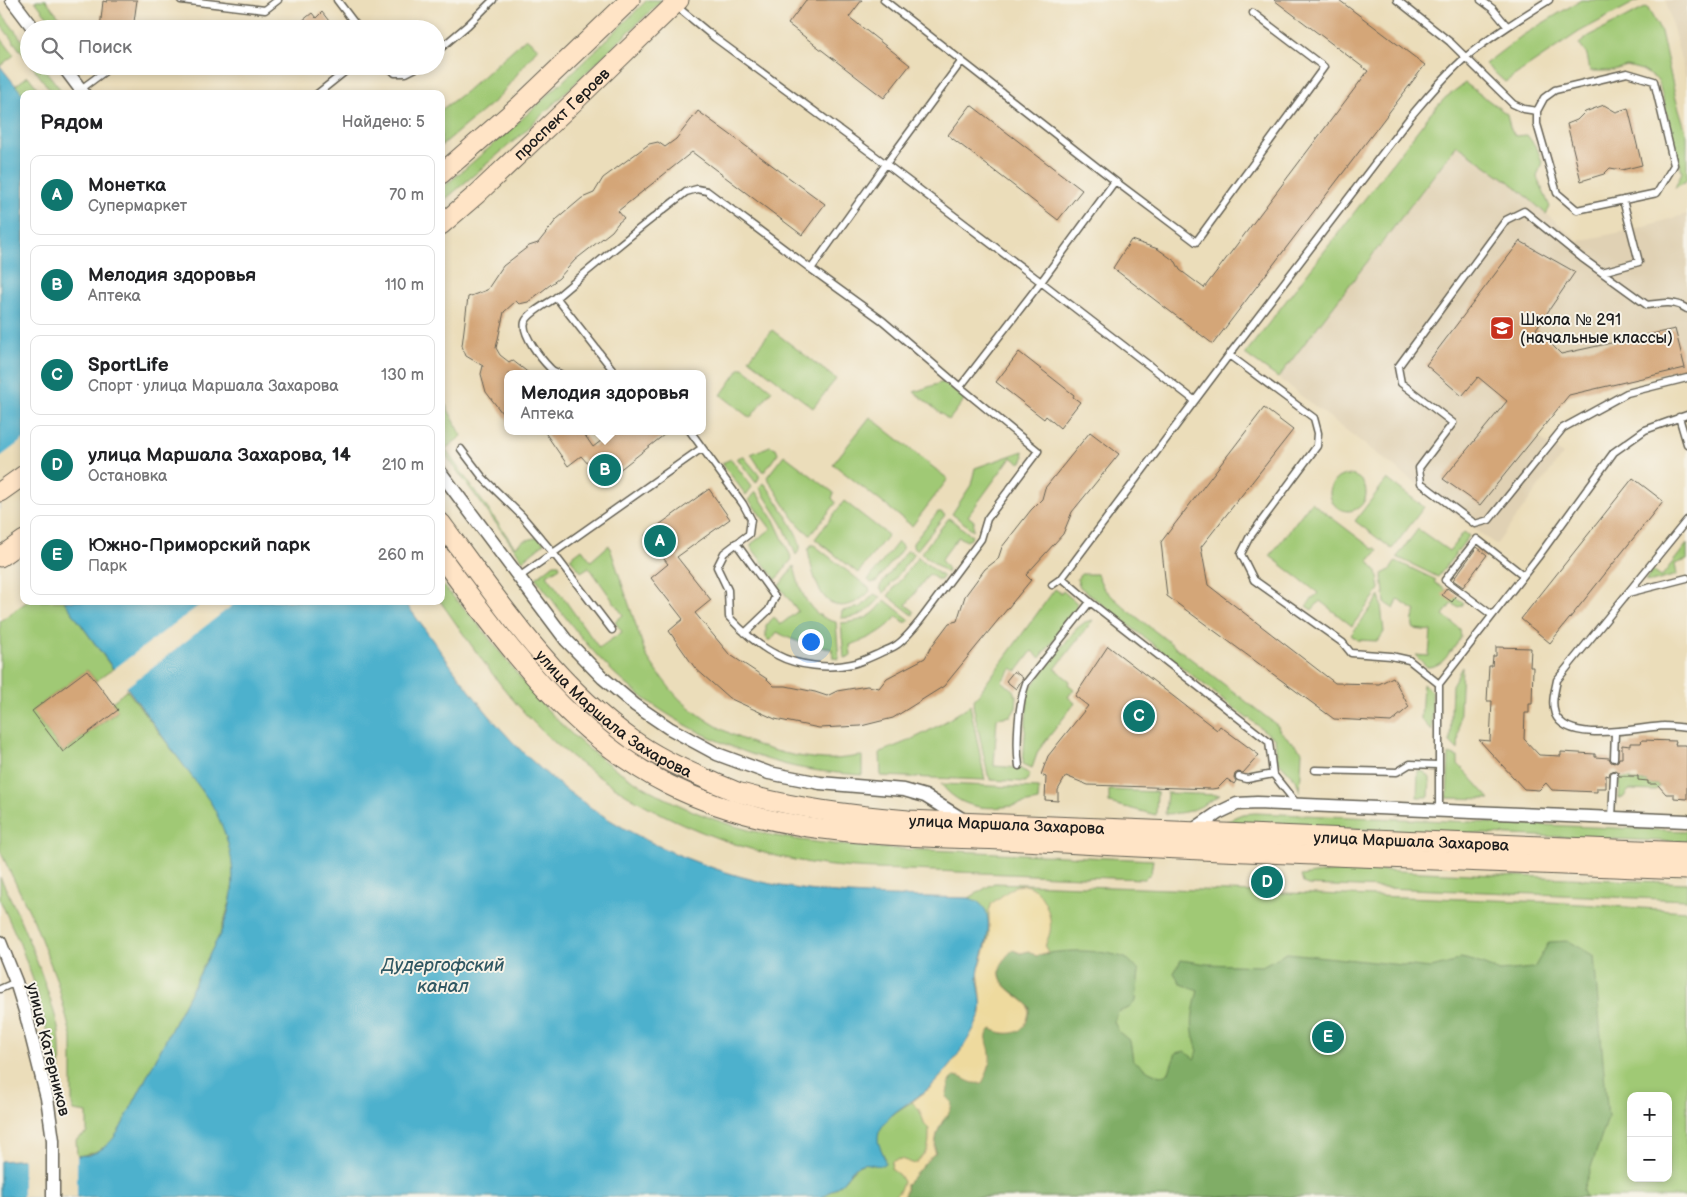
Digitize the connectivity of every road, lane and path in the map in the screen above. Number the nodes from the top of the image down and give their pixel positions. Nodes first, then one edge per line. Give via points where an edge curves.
1 (181, 0) edge
2 (278, 0) edge
3 (337, 0) edge
4 (493, 0) edge
5 (630, 0) edge
6 (884, 0) edge
7 (1397, 0) edge
8 (1482, 0) edge
9 (1549, 0) edge
10 (17, 2) edge
11 (676, 2) edge
12 (1253, 13) dead end
13 (28, 20) edge
14 (352, 20) edge
15 (1507, 26) junction
16 (445, 44) edge
17 (1466, 57) junction
18 (962, 62) junction
19 (70, 75) edge
20 (101, 75) edge
21 (341, 75) edge
22 (81, 90) edge
23 (84, 90) edge
24 (322, 90) edge
25 (1537, 111) junction
26 (886, 164) junction
27 (445, 171) edge
28 (1115, 181) junction
29 (1623, 200) junction
30 (445, 222) edge
31 (811, 269) junction
32 (1602, 272) junction
33 (1041, 282) junction
34 (556, 297) junction
35 (1687, 308) edge
36 (1229, 355) junction
37 (551, 370) edge
38 (613, 370) edge
39 (1687, 378) edge
40 (960, 386) junction
41 (1194, 400) junction
42 (1687, 414) edge
43 (1679, 417) junction
44 (693, 435) edge
45 (1687, 444) edge
46 (702, 448) junction
47 (461, 449) dead end
48 (445, 478) edge
49 (20, 479) edge
50 (0, 492) edge
51 (1687, 520) edge
52 (445, 528) edge
53 (19, 543) edge
54 (736, 543) junction
55 (554, 554) junction
56 (0, 557) edge
57 (445, 562) edge
58 (1524, 574) junction
59 (519, 577) junction
60 (1062, 578) junction
61 (1687, 578) edge
62 (1052, 585) dead end
63 (1628, 593) junction
64 (1090, 602) junction
65 (1492, 615) junction
66 (612, 630) dead end
67 (745, 633) junction
68 (1439, 684) junction
69 (1687, 728) edge
70 (1615, 733) junction
71 (1614, 758) dead end
72 (1438, 765) junction
73 (1019, 766) dead end
74 (1315, 770) dead end
75 (1273, 774) junction
76 (1614, 774) dead end
77 (1239, 777) dead end
78 (1298, 805) junction
79 (1439, 811) junction
80 (1612, 818) junction
81 (1687, 821) edge
82 (969, 823) junction
83 (1190, 832) junction
84 (1687, 852) edge
85 (1687, 870) edge
86 (0, 942) edge
87 (16, 982) junction
88 (0, 989) edge
89 (53, 1197) edge

1 - 2 lane via 265,10
3 - 14 lane
4 - 16 lane
5 - 27 street, проспект Героев via 518,107
6 - 18 lane
7 - 17 lane
8 - 15 lane
9 - 15 lane
10 - 13 street
11 - 26 lane via 714,38
11 - 30 street, проспект Героев
12 - 28 lane via 1324,67 1196,242
15 - 17 lane
17 - 25 lane via 1513,104
17 - 36 lane via 1411,116
18 - 26 lane
18 - 28 lane
19 - 22 street
20 - 23 lane
21 - 24 lane
25 - 29 lane via 1536,124 1557,193 1577,210
25 - 29 lane via 1544,98 1555,90 1627,73 1654,81 1674,165 1657,193
26 - 31 lane
26 - 33 lane
28 - 33 lane
29 - 32 lane via 1639,262
31 - 34 lane via 707,191 697,189 686,192 590,266
31 - 40 lane via 883,321
32 - 35 lane via 1647,304 1668,302
32 - 39 lane via 1524,211 1506,220 1398,367 1401,384 1453,424 1420,468 1421,483 1475,524 1489,520 1563,428 1627,393
33 - 40 lane
33 - 41 lane
34 - 37 lane via 529,316 524,330
34 - 38 lane
36 - 41 lane
36 - 68 lane via 1314,418 1318,433 1318,446 1249,538 1242,554 1254,580 1343,643 1351,653 1408,660
40 - 67 lane via 1038,451 987,519 981,539 919,622 897,645 851,664 826,666 777,656
41 - 60 lane
42 - 43 lane
43 - 45 lane
43 - 58 lane via 1645,430 1614,452
44 - 46 lane
46 - 54 lane via 743,504 750,519 749,534
46 - 55 lane
47 - 55 lane via 483,478 522,516
48 - 59 street
49 - 50 street
51 - 63 lane
52 - 82 street, улица Маршала Захарова via 527,638 586,702 633,740 678,768 736,791 790,805 866,817
53 - 56 street
54 - 67 lane via 724,553 717,567 728,590 729,617
54 - 67 lane via 775,598 769,610
55 - 59 lane
55 - 66 lane
57 - 85 street, улица Маршала Захарова via 511,649 571,715 622,757 669,785 729,810 787,824 865,834
58 - 65 lane
58 - 65 lane via 1477,539 1445,580
59 - 82 street via 566,640 603,678 635,705 685,737 717,754 769,773 820,784 904,790 925,796
60 - 62 lane
60 - 64 lane
61 - 63 lane
63 - 70 lane via 1557,680 1553,703 1555,714 1567,726
64 - 73 lane via 1026,683 1020,711
64 - 75 lane via 1269,742
65 - 68 lane
68 - 72 lane
69 - 70 lane via 1664,726
70 - 71 lane
72 - 74 lane via 1410,764 1397,772
72 - 79 lane
75 - 77 lane via 1247,779
75 - 78 lane
76 - 80 lane
78 - 79 street
78 - 83 street via 1237,804
79 - 80 street
80 - 81 street
82 - 83 street, улица Маршала Захарова
83 - 84 street, улица Маршала Захарова
86 - 87 street, улица Катерников
87 - 88 lane
87 - 89 street, улица Катерников via 46,1098 53,1140

